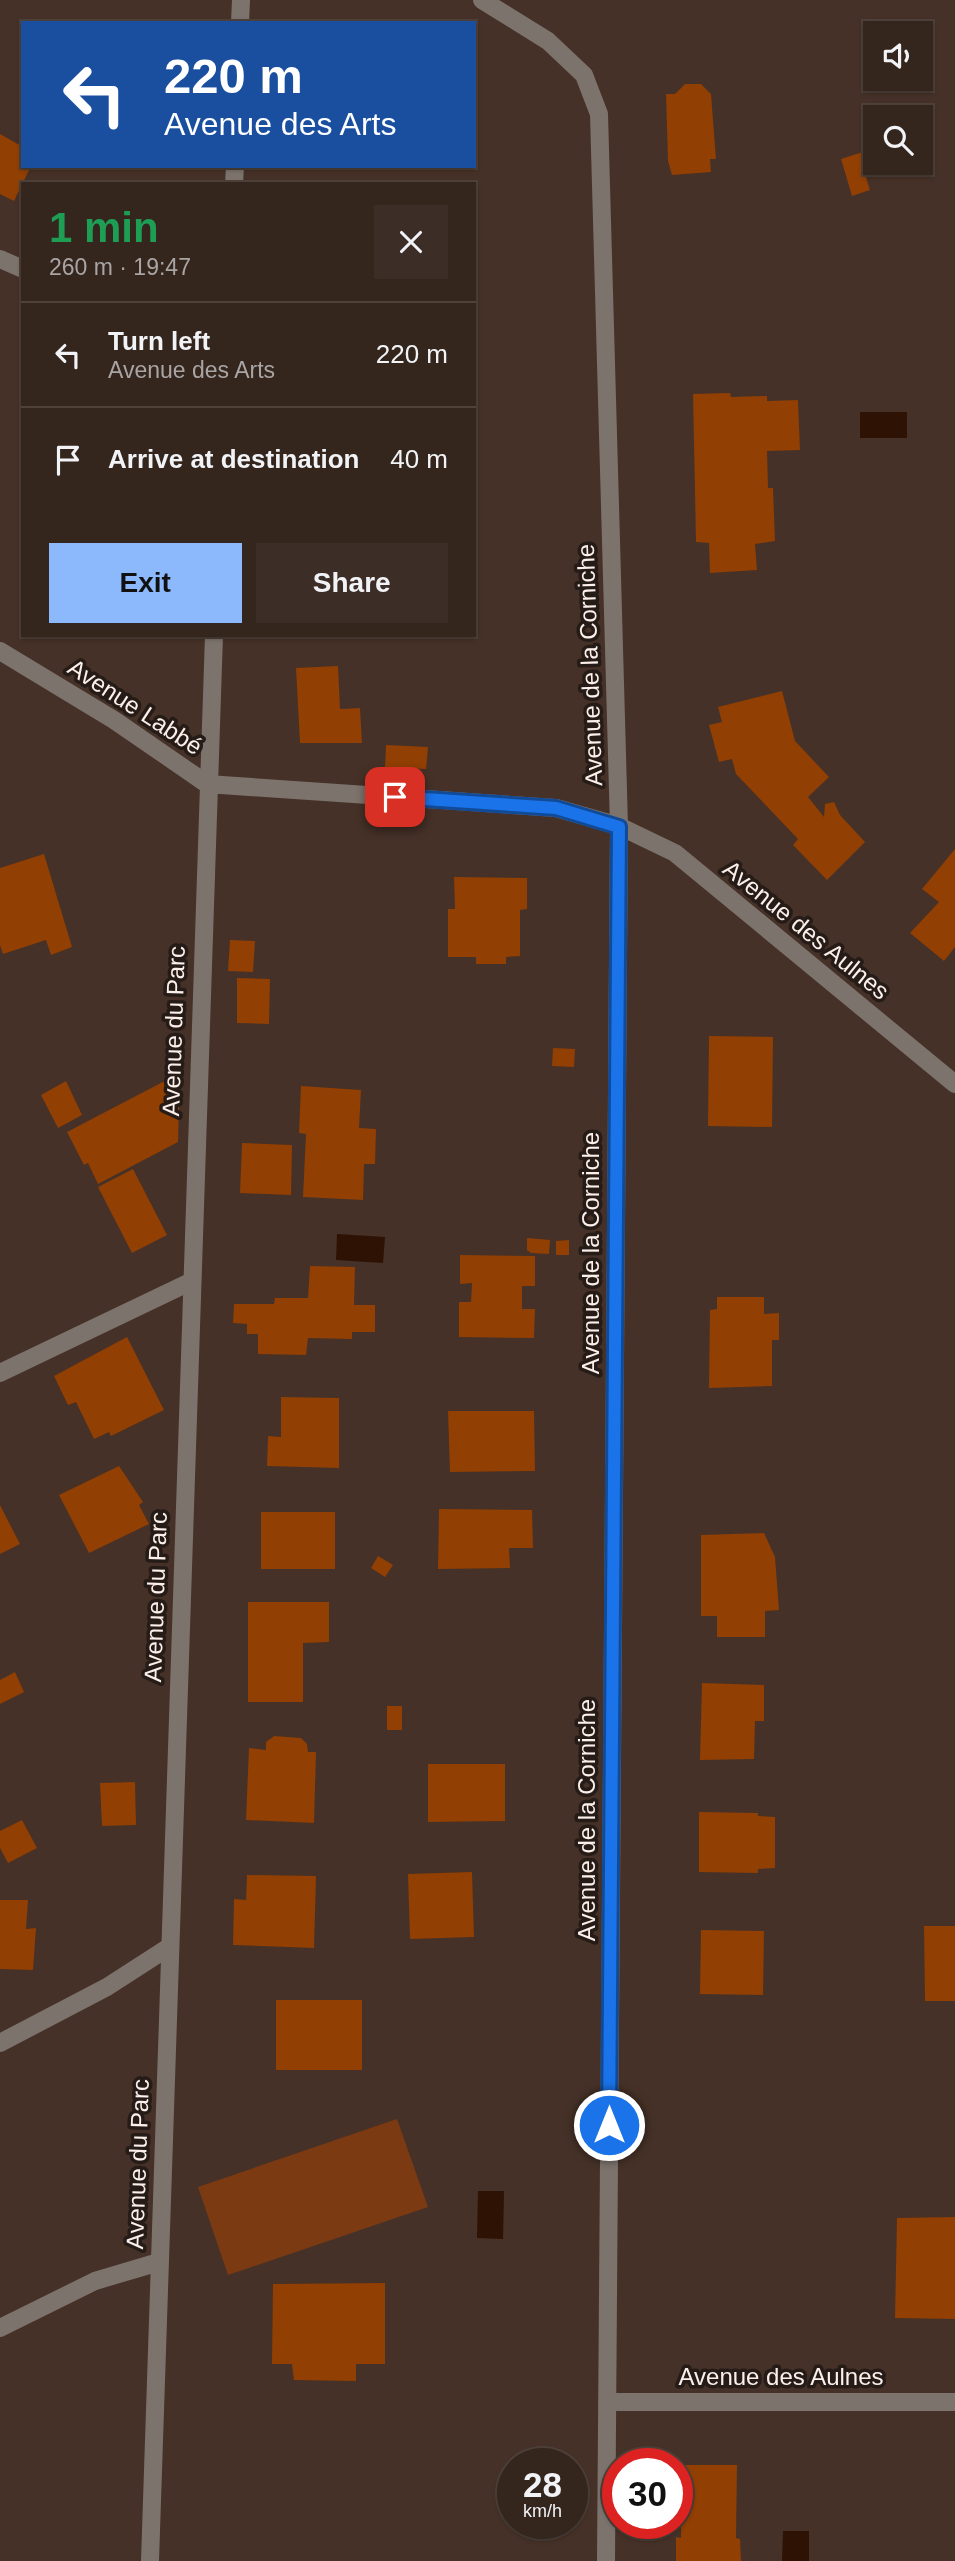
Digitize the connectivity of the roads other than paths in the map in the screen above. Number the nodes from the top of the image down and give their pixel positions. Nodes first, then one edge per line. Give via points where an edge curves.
1 (241, 0) edge
2 (482, 0) edge
3 (240, 21) edge
4 (0, 260) edge
5 (21, 269) edge
6 (214, 637) edge
7 (0, 651) edge
8 (207, 784) junction
9 (619, 827) junction
10 (955, 1084) edge
11 (190, 1282) junction
12 (0, 1373) edge
13 (169, 1947) junction
14 (0, 2043) edge
15 (159, 2262) junction
16 (0, 2328) edge
17 (607, 2402) junction
18 (955, 2402) edge
19 (150, 2561) edge
20 (606, 2561) edge

1 - 3 street
2 - 9 street, Avenue de la Corniche via 548,41 584,75 600,114
4 - 5 street
6 - 8 street, Avenue du Parc
7 - 8 street, Avenue Labbé via 114,720
8 - 9 street, Avenue des Aulnes via 556,808
8 - 11 street, Avenue du Parc
9 - 10 street, Avenue des Aulnes via 675,853
9 - 17 street, Avenue de la Corniche
11 - 12 street
11 - 13 street, Avenue du Parc
13 - 14 street via 107,1987
13 - 15 street, Avenue du Parc
15 - 16 street via 95,2281
15 - 19 street, Avenue du Parc
17 - 18 street, Avenue des Aulnes
17 - 20 street, Avenue de la Corniche

